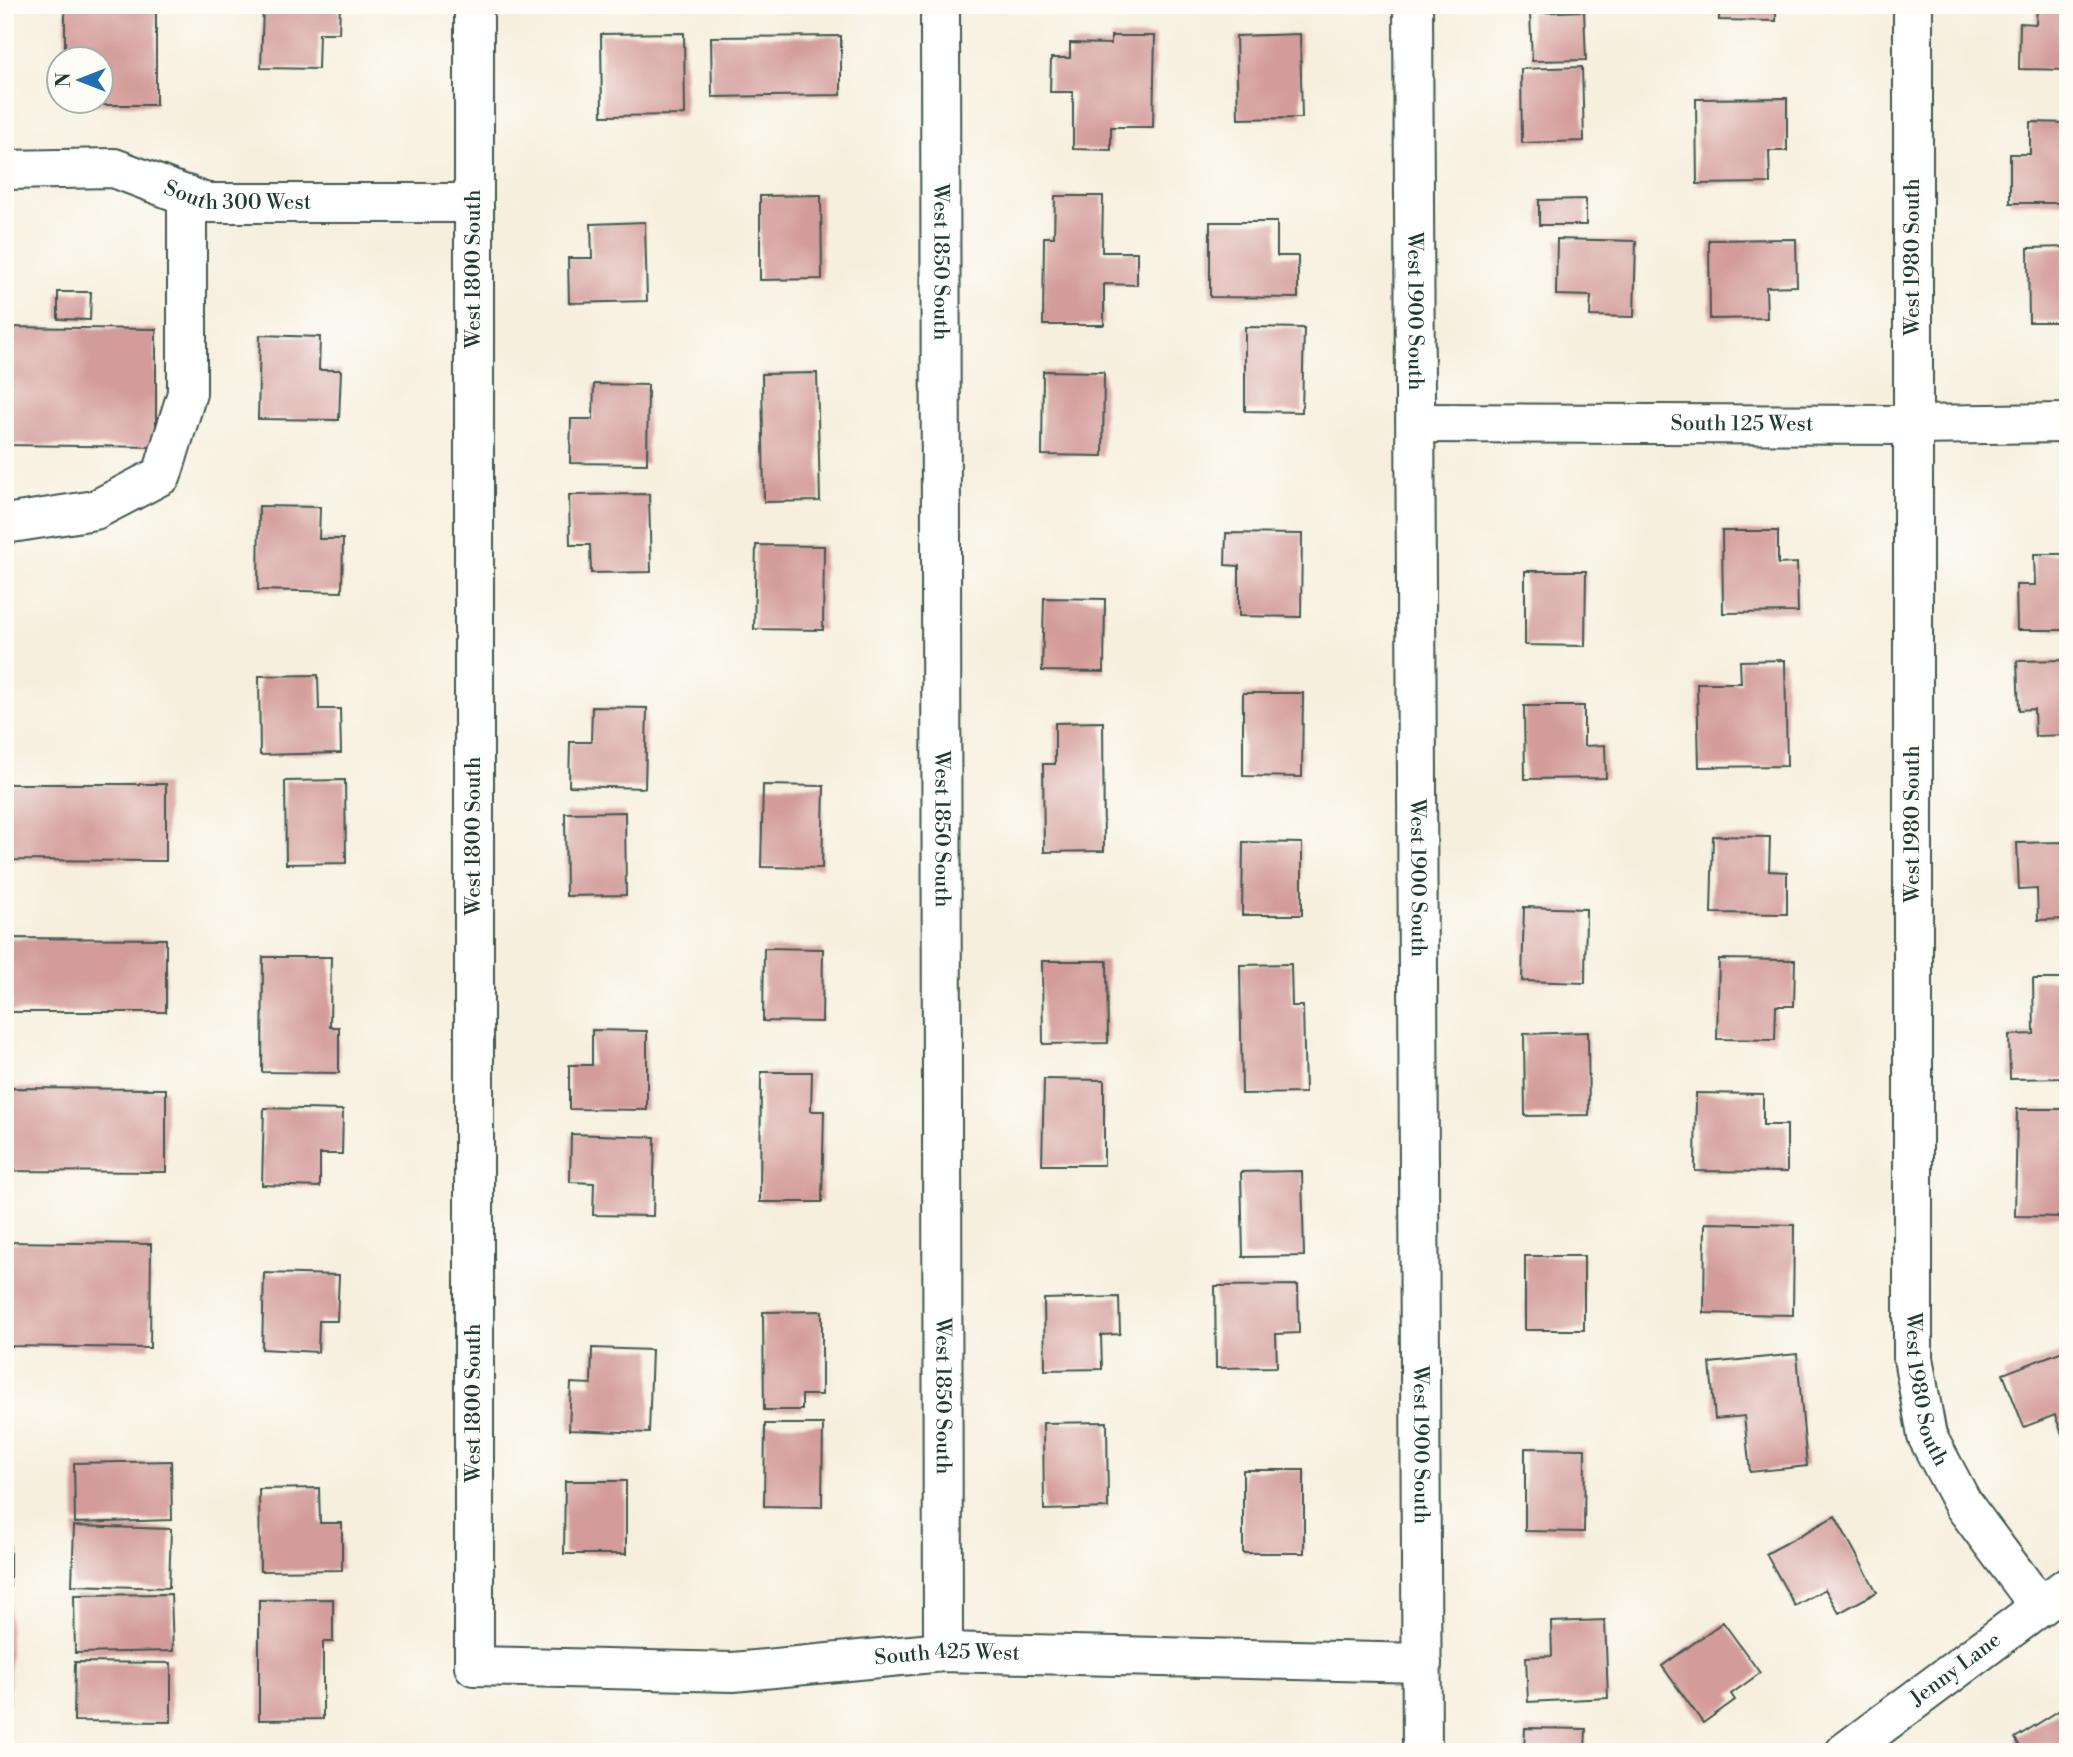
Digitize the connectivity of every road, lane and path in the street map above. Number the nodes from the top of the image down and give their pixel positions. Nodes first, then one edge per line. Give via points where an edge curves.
1 (474, 5) edge
2 (940, 5) edge
3 (1413, 5) edge
4 (1913, 5) edge
5 (5, 170) edge
6 (187, 195) junction
7 (474, 203) junction
8 (1416, 423) junction
9 (2068, 423) edge
10 (1913, 425) junction
11 (5, 524) edge
12 (2054, 1597) edge
13 (943, 1651) junction
14 (1422, 1663) junction
15 (474, 1666) joint
16 (1422, 1752) edge
17 (1845, 1752) edge

1 - 7 street, West 1800 South
2 - 13 street, West 1850 South
3 - 8 street, West 1900 South
4 - 10 street, West 1980 South
5 - 6 street, South 300 West via 114,168
6 - 7 street, South 300 West via 206,203
6 - 11 street via 187,393 162,475 96,510
7 - 15 street, West 1800 South
8 - 10 street, South 125 West
8 - 14 street, West 1900 South
9 - 10 street, South 125 West
10 - 12 street, West 1980 South via 1913,1358 1927,1436 1963,1504
12 - 17 street, Jenny Lane
13 - 14 street, South 425 West
13 - 15 street, South 425 West via 733,1672
14 - 16 street, West 1900 South

